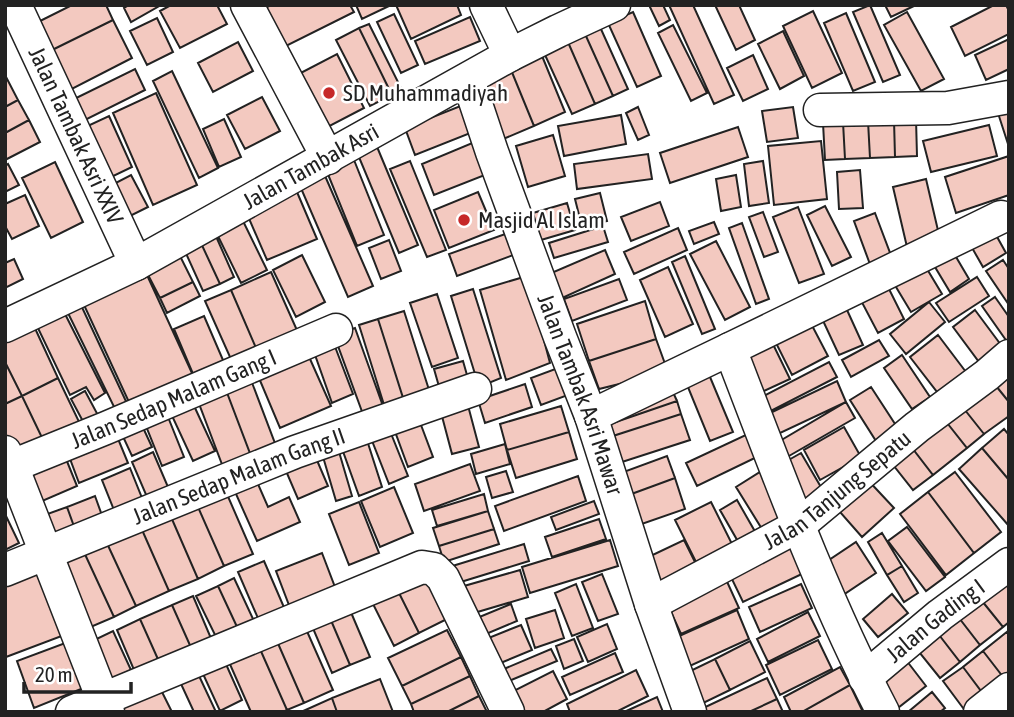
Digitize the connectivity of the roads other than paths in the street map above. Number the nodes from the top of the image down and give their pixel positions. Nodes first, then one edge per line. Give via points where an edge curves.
1 (15, 5) edge
2 (247, 5) edge
3 (486, 5) edge
4 (614, 5) edge
5 (510, 55) junction
6 (468, 79) junction
7 (1009, 97) edge
8 (820, 110) dead end
9 (328, 158) junction
10 (1001, 217) dead end
11 (136, 264) junction
12 (5, 326) edge
13 (336, 330) dead end
14 (730, 349) junction
15 (1009, 356) edge
16 (475, 389) dead end
17 (592, 416) junction
18 (9, 459) edge
19 (798, 526) junction
20 (46, 552) junction
21 (1009, 564) edge
22 (5, 570) edge
23 (651, 604) junction
24 (865, 678) junction
25 (1009, 689) edge
26 (106, 705) edge
27 (72, 712) edge
28 (508, 712) edge
29 (690, 712) edge
30 (883, 712) edge
31 (980, 712) edge

1 - 11 street, Jalan Tambak Asri XXIV
2 - 9 street
3 - 5 street
4 - 5 street, Jalan Tambak Asri
5 - 6 street, Jalan Tambak Asri
6 - 9 street, Jalan Tambak Asri
6 - 17 street, Jalan Tambak Asri Mawar
7 - 8 street via 948,108
9 - 11 street, Jalan Tambak Asri
10 - 14 street
11 - 12 street, Jalan Tambak Asri
13 - 18 street, Jalan Sedap Malam Gang I via 106,428
14 - 17 street
14 - 19 street
15 - 19 street, Jalan Tanjung Sepatu
16 - 20 street, Jalan Sedap Malam Gang II via 295,452
17 - 23 street, Jalan Tambak Asri Mawar
18 - 20 street
19 - 23 street, Jalan Tanjung Sepatu
19 - 24 street
20 - 22 street, Jalan Sedap Malam Gang II
20 - 26 street
21 - 24 street, Jalan Gading I
23 - 29 street, Jalan Tambak Asri Mawar
24 - 30 street
25 - 31 street
26 - 27 street
26 - 28 street via 422,567 434,569 443,578

